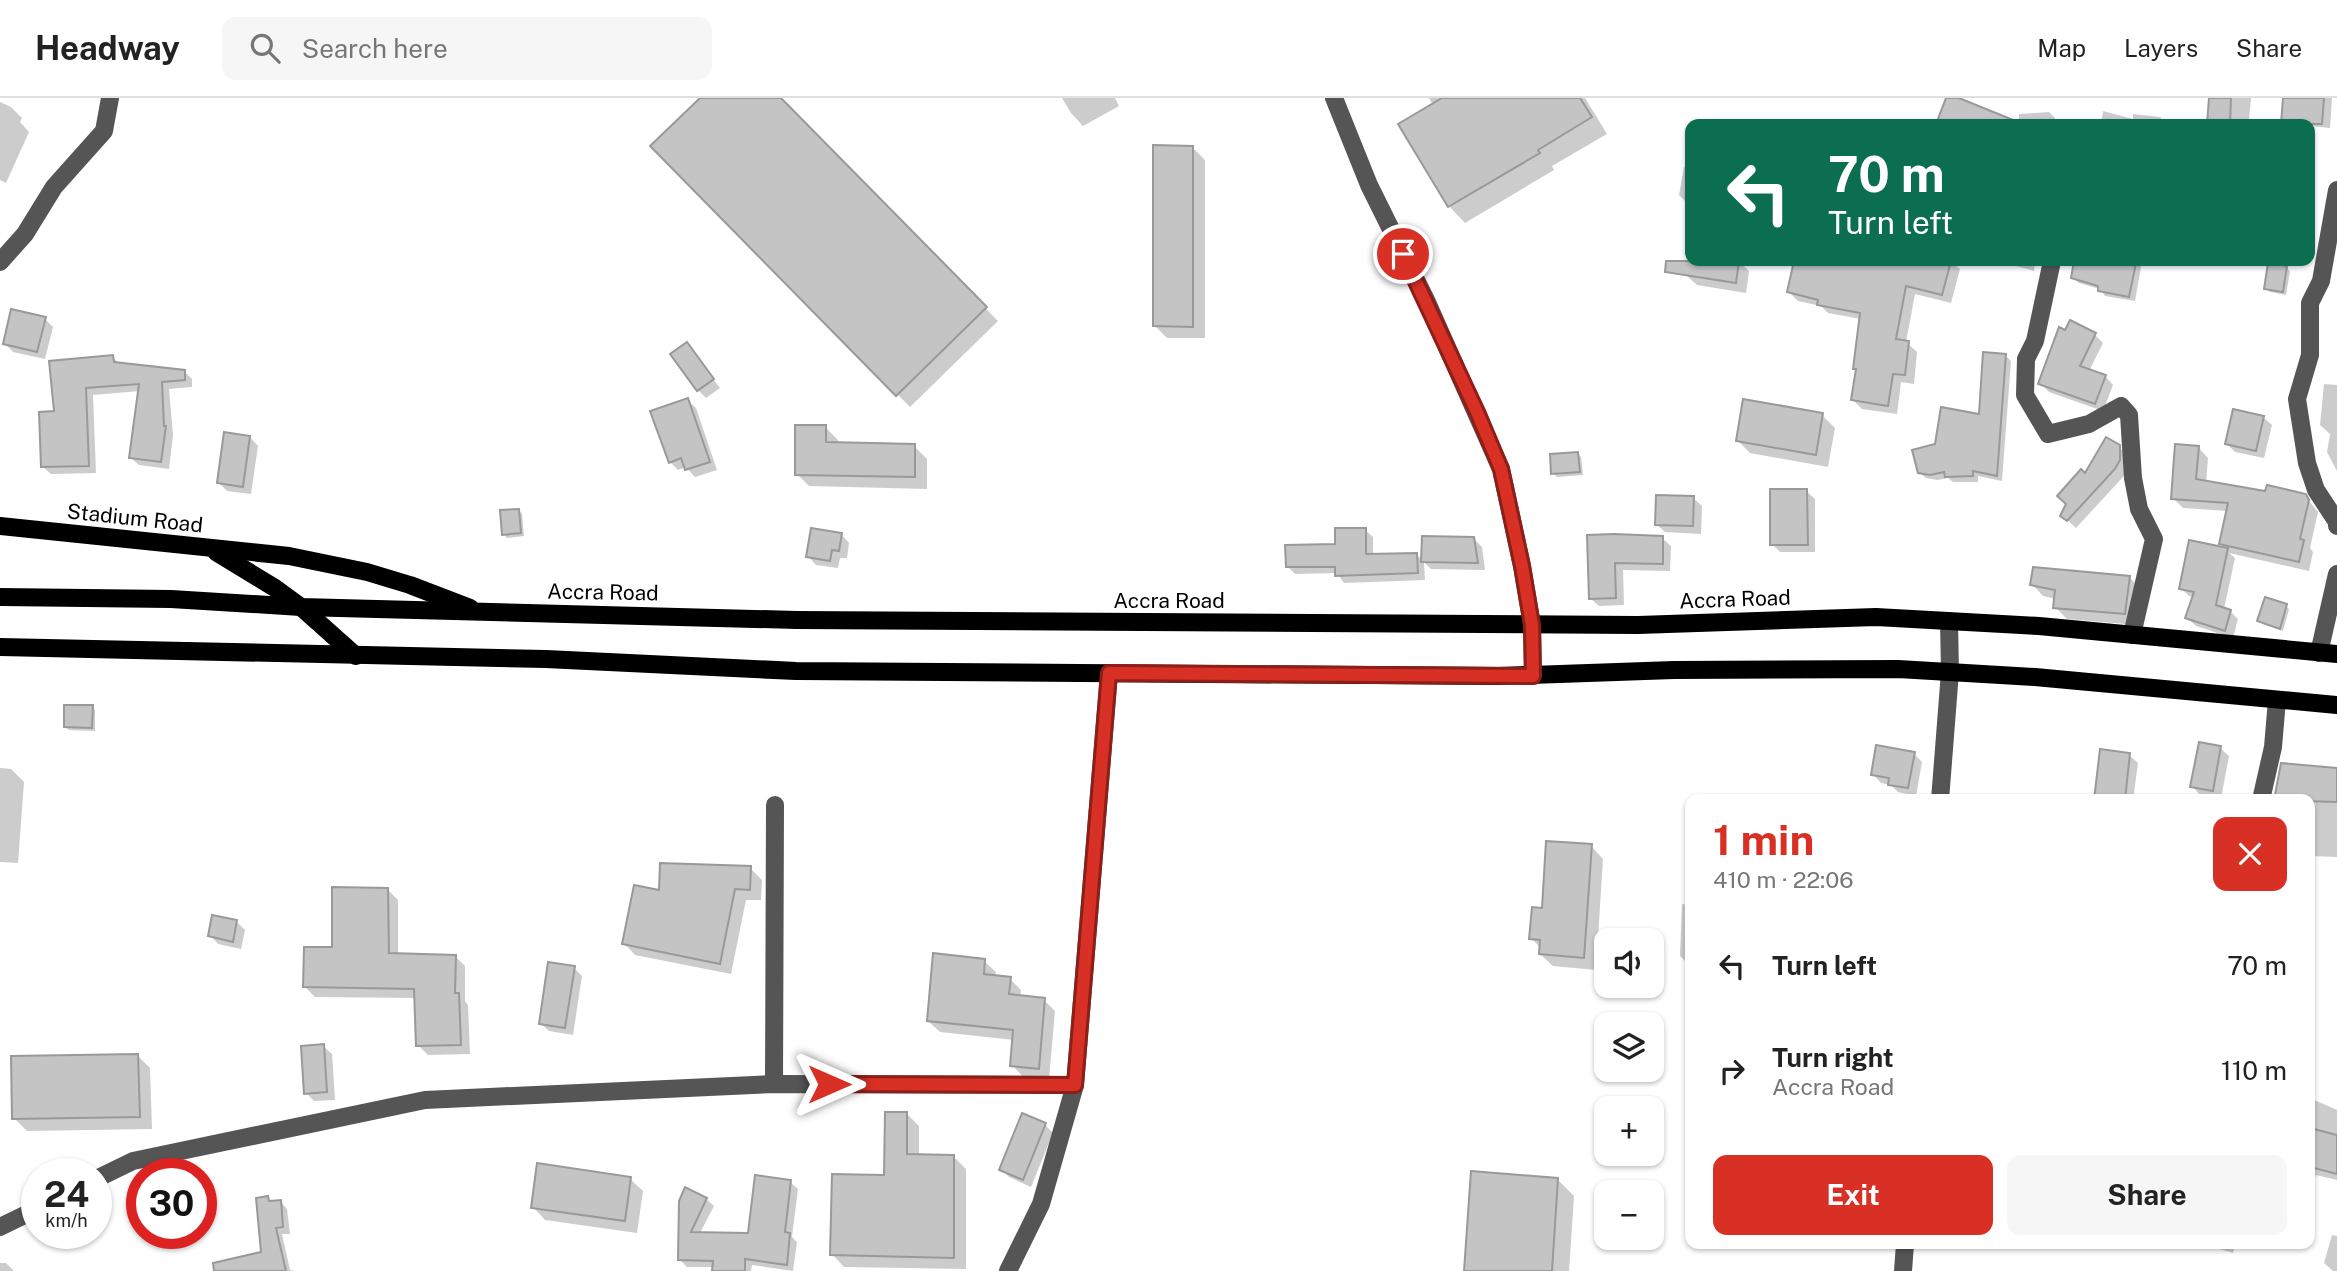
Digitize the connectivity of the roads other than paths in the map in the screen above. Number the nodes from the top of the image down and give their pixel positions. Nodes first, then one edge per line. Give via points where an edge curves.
1 (110, 98) edge
2 (1334, 98) edge
3 (2337, 190) edge
4 (0, 262) edge
5 (2051, 266) edge
6 (2329, 283) edge
7 (0, 526) edge
8 (2337, 526) edge
9 (209, 548) junction
10 (2337, 574) edge
11 (0, 597) edge
12 (301, 607) junction
13 (482, 612) junction
14 (1950, 621) junction
15 (1532, 625) junction
16 (2132, 635) junction
17 (0, 647) edge
18 (2328, 654) edge
19 (356, 656) junction
20 (1950, 672) junction
21 (1109, 673) junction
22 (1533, 676) junction
23 (2277, 699) junction
24 (2337, 705) edge
25 (1940, 794) edge
26 (2262, 794) edge
27 (775, 805) dead end
28 (774, 1084) junction
29 (1075, 1085) junction
30 (112, 1171) edge
31 (21, 1217) edge
32 (0, 1227) edge
33 (1905, 1249) edge
34 (1008, 1271) edge
35 (1903, 1271) edge

1 - 4 street via 104,131 54,187
2 - 15 street via 1369,185 1432,312 1501,469
3 - 6 street
5 - 16 street via 2035,341 2026,359 2025,395 2048,434 2089,424 2121,406 2129,415 2139,509 2154,539
6 - 8 street via 2310,303 2310,355 2297,399 2307,463
7 - 9 main road, Stadium Road
9 - 12 main road, Stadium Road
9 - 13 main road via 289,556 367,572
10 - 18 street
11 - 12 main road, Accra Road via 171,599
12 - 13 main road, Accra Road
12 - 19 main road, Stadium Road
13 - 15 main road, Accra Road via 811,620
14 - 15 main road, Accra Road via 1876,617
14 - 16 main road, Accra Road
14 - 20 street
15 - 22 street
16 - 18 main road, Accra Road
17 - 19 main road
19 - 21 main road via 796,671
20 - 22 main road via 1898,668 1688,670
20 - 23 main road
20 - 25 street
21 - 22 main road
21 - 29 street
23 - 24 main road
23 - 26 street
27 - 28 street
28 - 29 street
28 - 30 street via 425,1100 133,1161
29 - 34 street via 1041,1204
31 - 32 street
33 - 35 street

